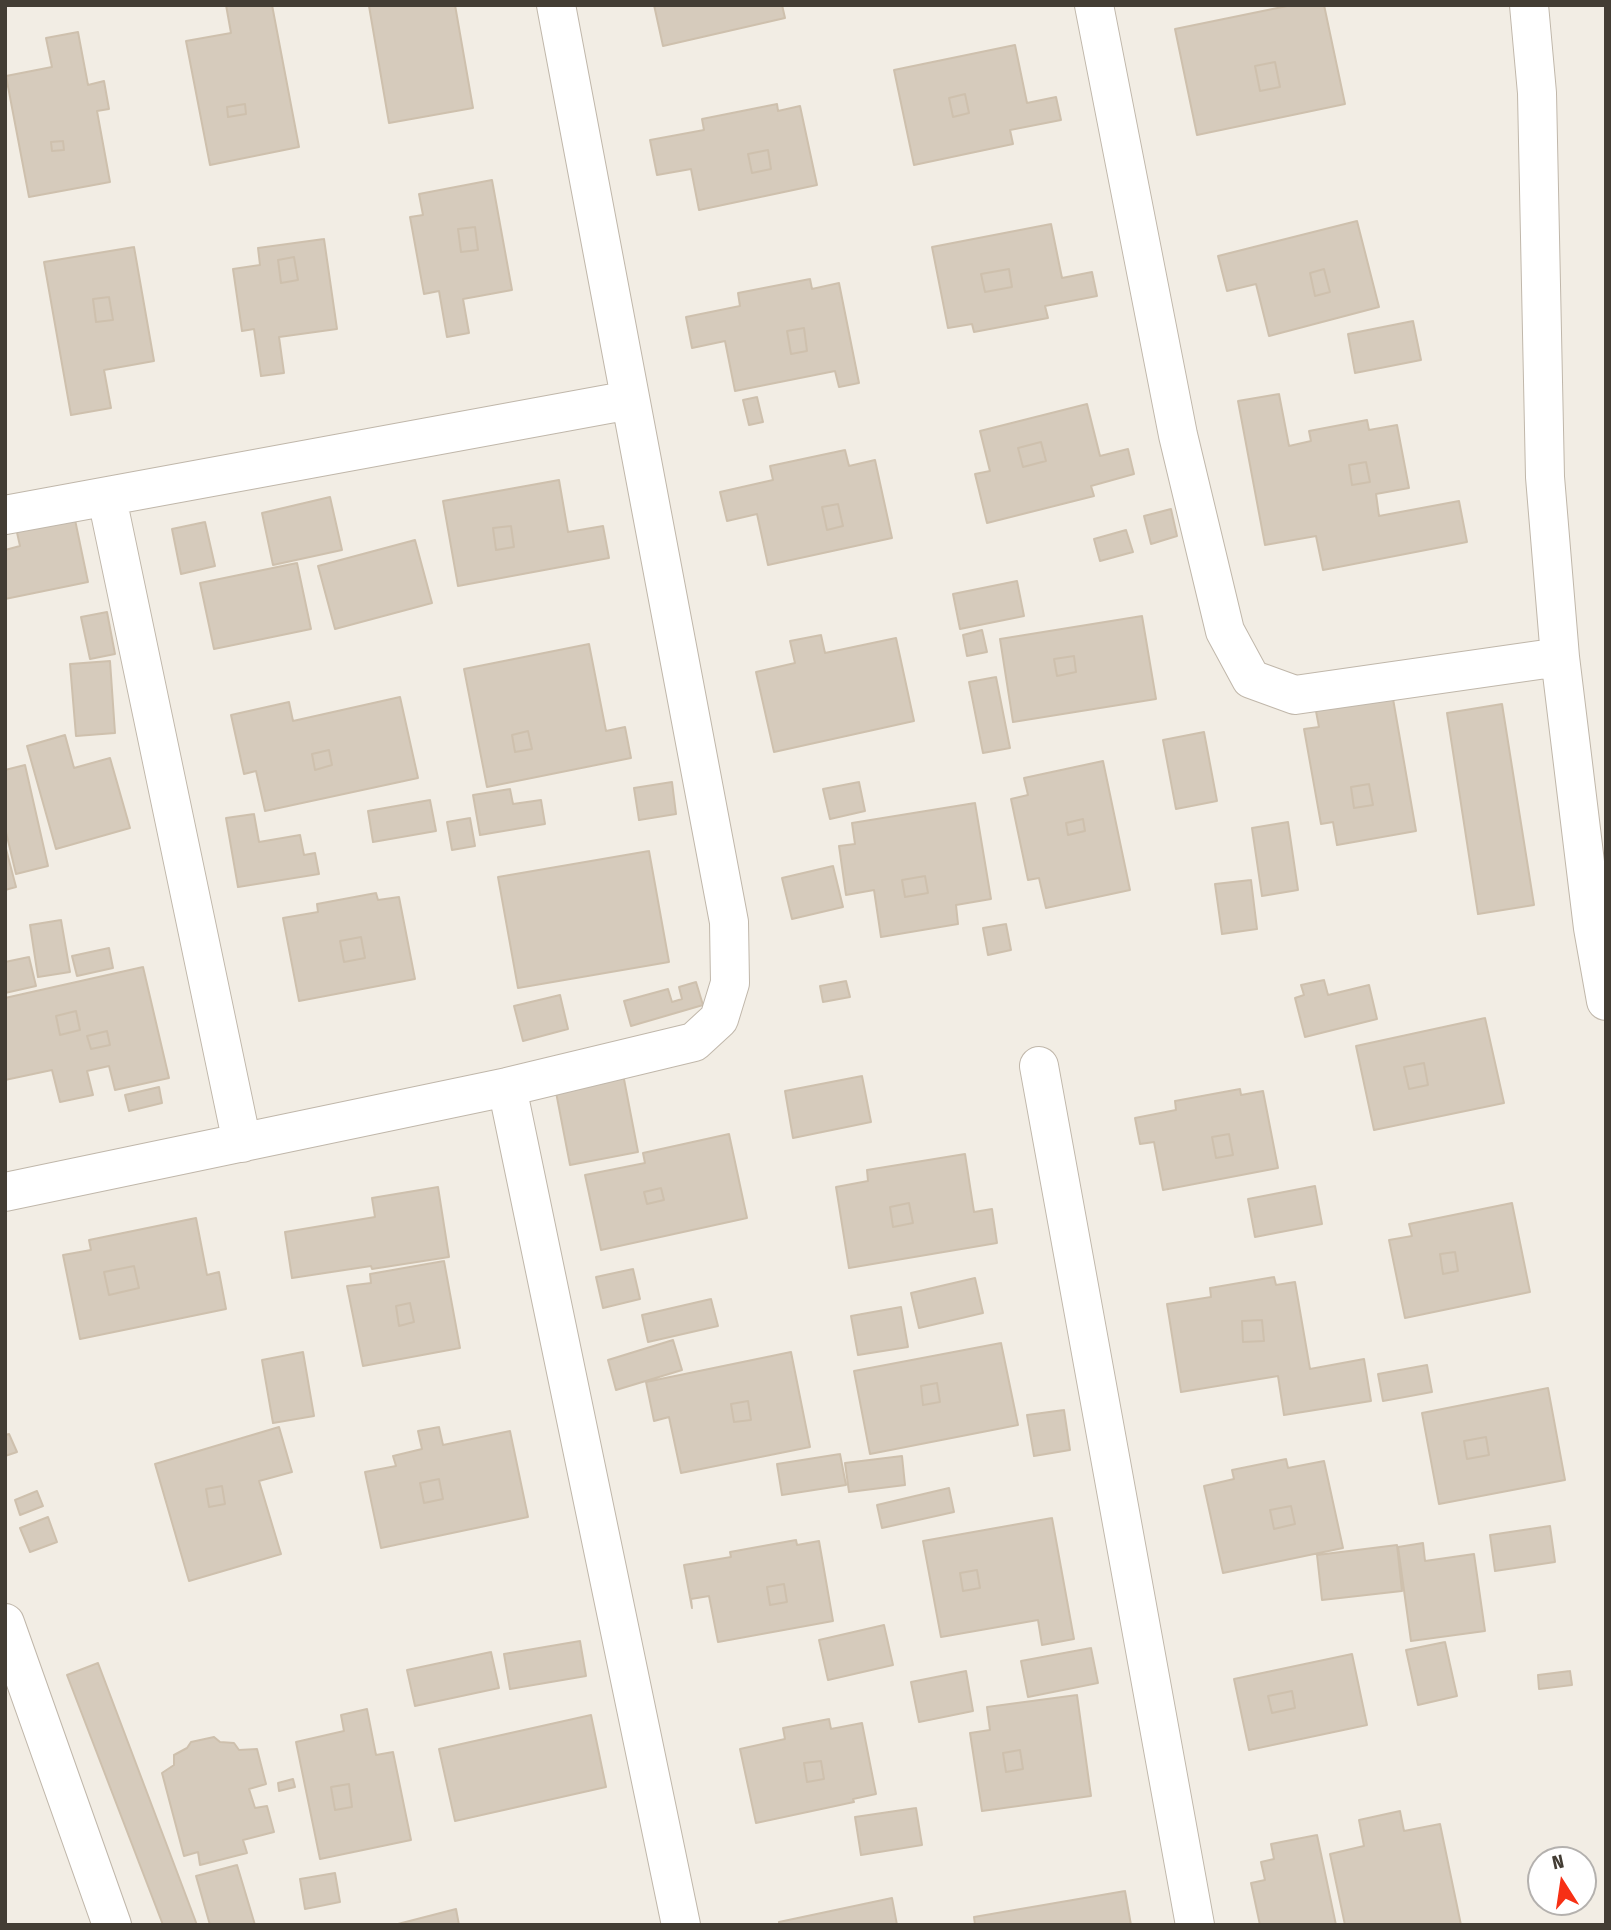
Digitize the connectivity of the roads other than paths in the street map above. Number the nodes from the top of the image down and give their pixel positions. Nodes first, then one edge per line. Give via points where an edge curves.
1 (556, 5) edge
2 (1094, 5) edge
3 (1529, 5) edge
4 (630, 400) junction
5 (107, 498) junction
6 (5, 515) edge
7 (1560, 657) junction
8 (1600, 927) edge
9 (1606, 1001) edge
10 (1039, 1066) dead end
11 (506, 1087) junction
12 (242, 1143) junction
13 (5, 1192) edge
14 (5, 1623) edge
15 (112, 1925) edge
16 (681, 1925) edge
17 (1195, 1925) edge

1 - 4 street
2 - 7 street via 1178,435 1225,631 1251,679 1295,695
3 - 7 street via 1537,93 1545,477
4 - 5 street
4 - 11 street via 729,922 730,983 719,1019 694,1042
5 - 6 street
5 - 12 street
7 - 8 street
8 - 9 street
10 - 17 street
11 - 12 street
11 - 16 street
12 - 13 street
14 - 15 street

